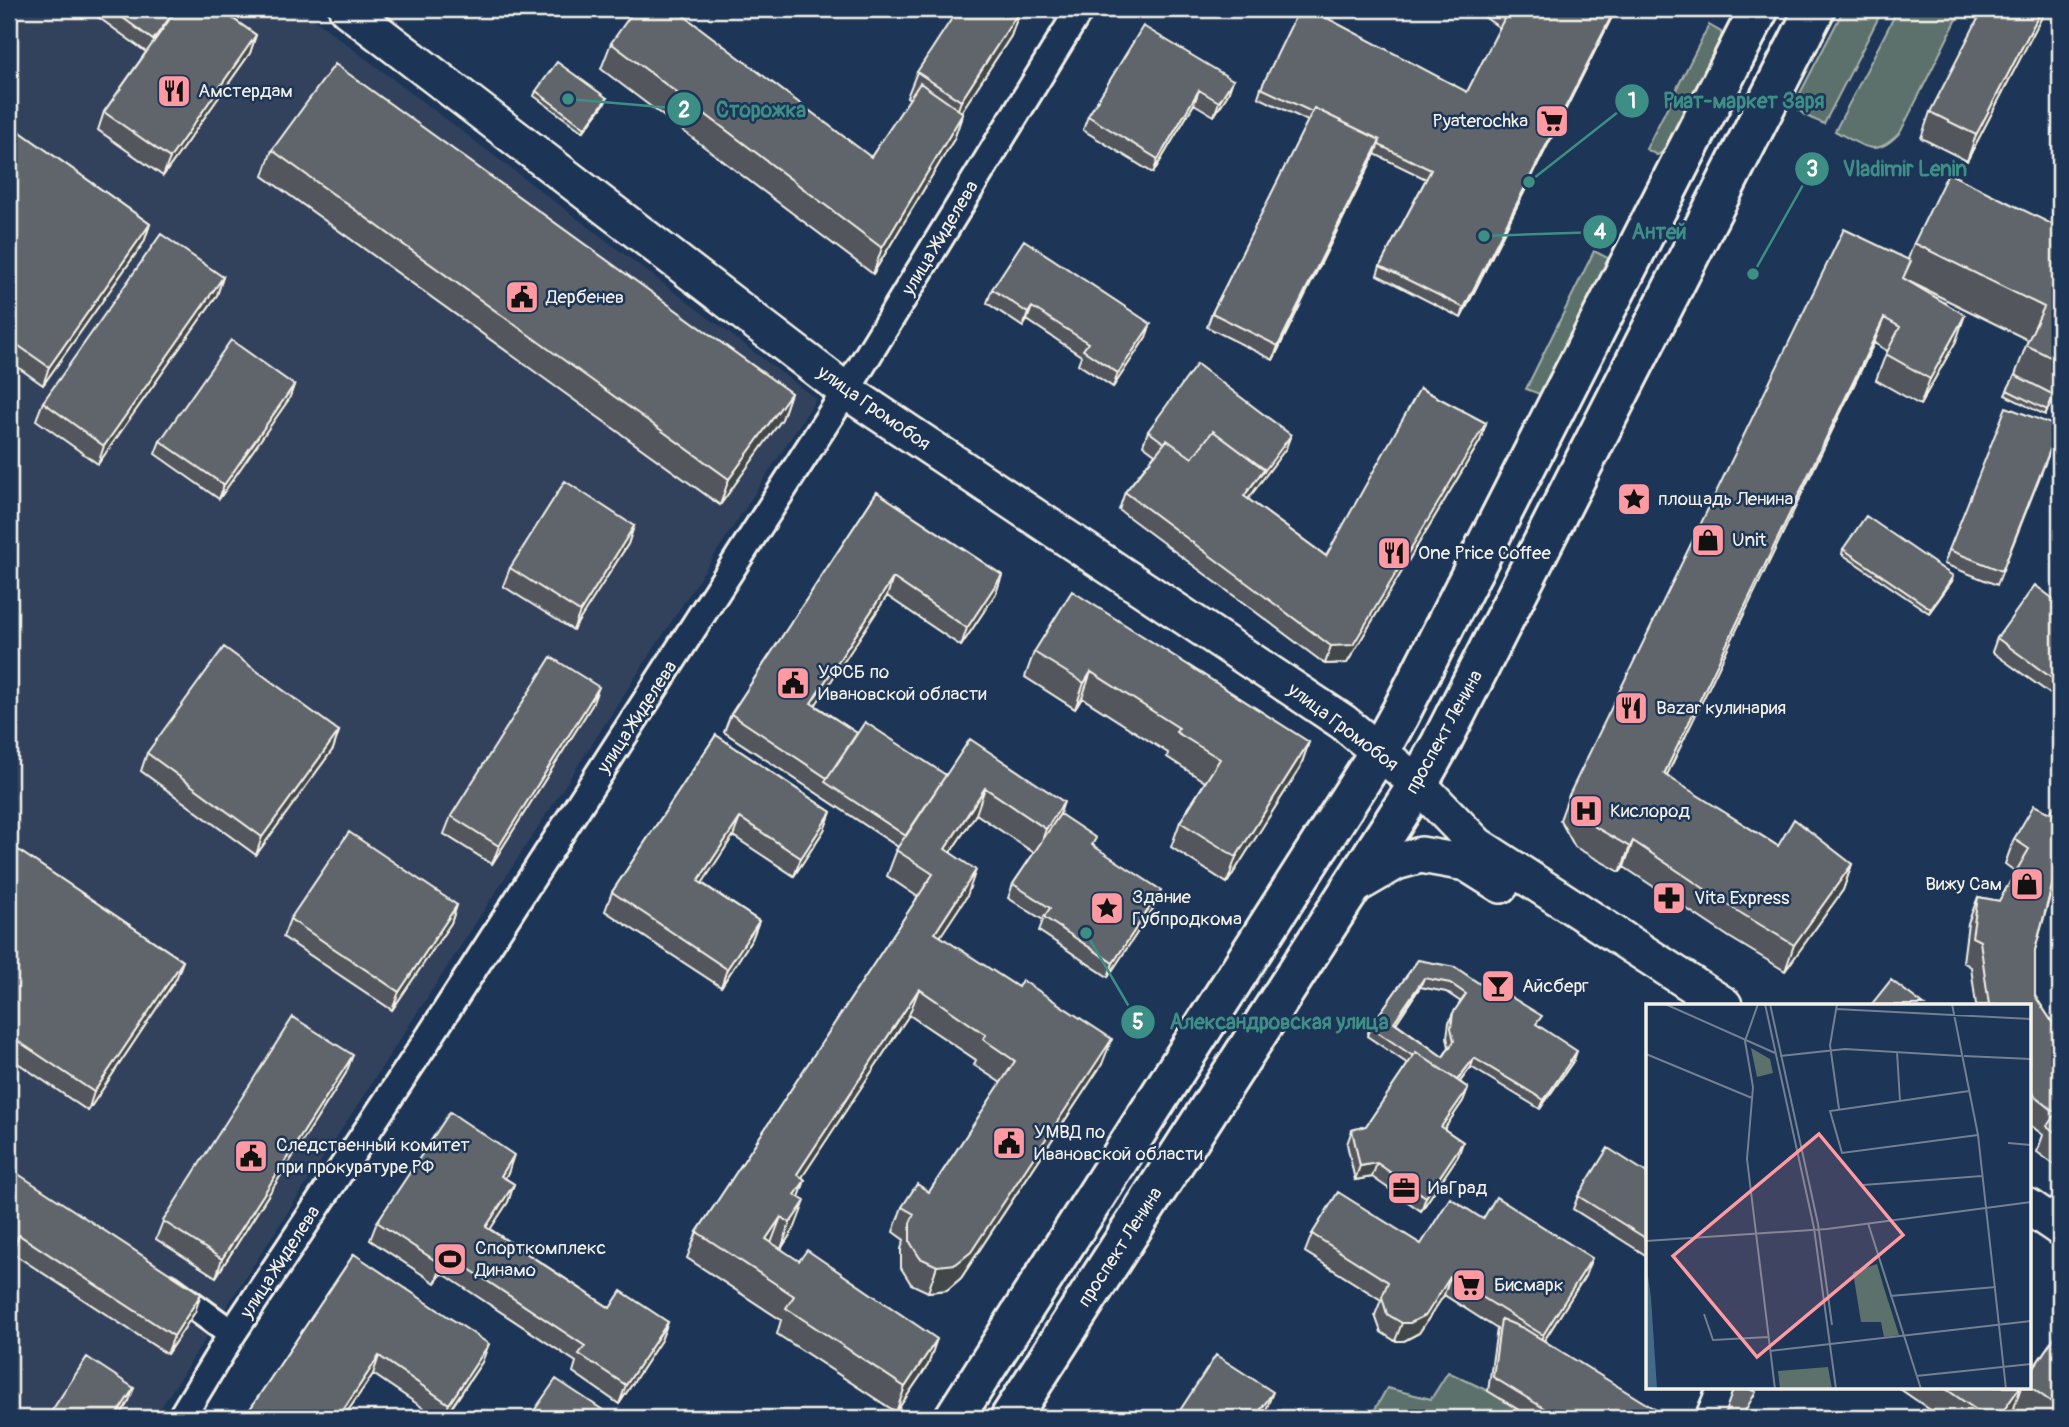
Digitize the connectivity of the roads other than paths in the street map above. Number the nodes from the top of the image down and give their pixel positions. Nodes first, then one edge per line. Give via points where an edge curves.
1 (347, 9) edge
2 (1080, 9) edge
3 (1759, 9) edge
4 (1815, 9) edge
5 (846, 391) junction
6 (1379, 752) junction
7 (1418, 784) junction
8 (1466, 863) junction
9 (1348, 890) junction
10 (1680, 1004) edge
11 (1722, 1004) edge
12 (2030, 1208) edge
13 (2060, 1228) edge
14 (2030, 1234) edge
15 (2060, 1253) edge
16 (153, 1277) edge
17 (232, 1334) junction
18 (1722, 1388) edge
19 (181, 1418) edge
20 (954, 1418) edge
21 (1010, 1418) edge
22 (1709, 1418) edge

1 - 5 main road, улица Громобоя
2 - 5 street, улица Жиделева
3 - 6 highway
4 - 7 highway, проспект Ленина
5 - 6 main road, улица Громобоя via 1332,714
5 - 17 street, улица Жиделева
6 - 7 main road, улица Громобоя
6 - 20 highway
7 - 8 main road, улица Громобоя
7 - 9 highway, проспект Ленина
7 - 11 main road, улица Громобоя via 1477,845
8 - 9 main road, улица Громобоя via 1421,855 1396,862
8 - 10 main road, улица Громобоя
9 - 21 highway, проспект Ленина
12 - 13 main road
14 - 15 main road
16 - 17 street
17 - 19 street, улица Жиделева
18 - 22 street

